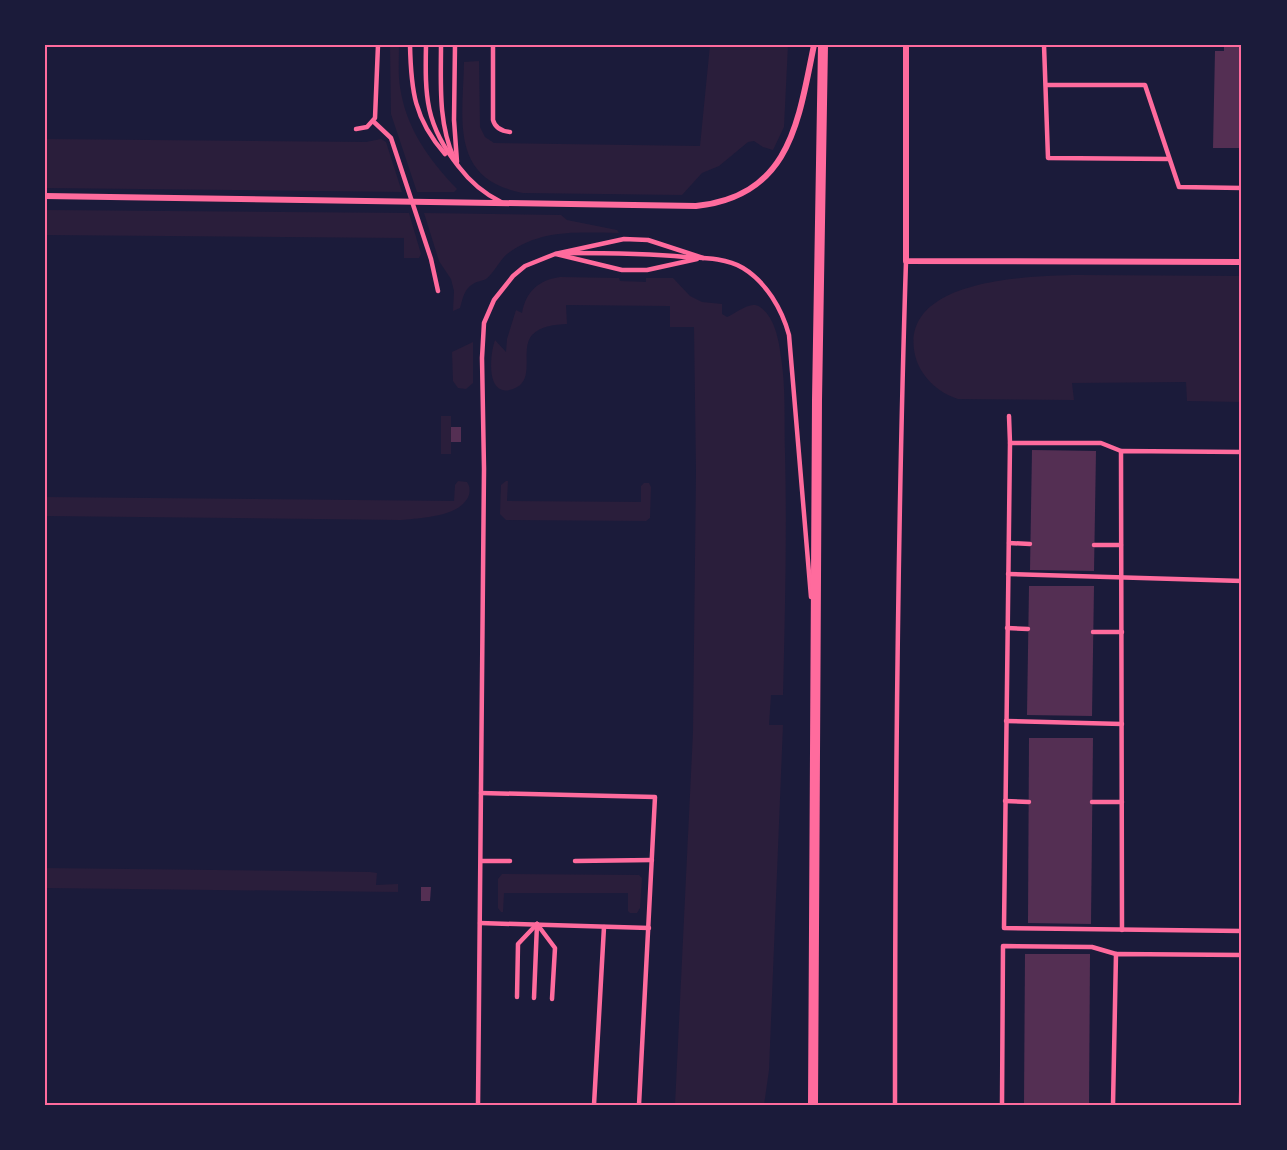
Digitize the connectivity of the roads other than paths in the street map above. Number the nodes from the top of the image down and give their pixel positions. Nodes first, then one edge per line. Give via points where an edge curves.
1 (378, 45) edge
2 (411, 45) edge
3 (426, 45) edge
4 (441, 45) edge
5 (455, 45) edge
6 (494, 45) edge
7 (814, 45) edge
8 (824, 45) edge
9 (906, 45) edge
10 (1044, 45) edge
11 (1046, 85) junction
12 (374, 122) junction
13 (356, 129) dead end
14 (510, 132) dead end
15 (1169, 159) junction
16 (458, 166) junction
17 (1242, 188) edge
18 (45, 196) edge
19 (412, 203) junction
20 (505, 203) junction
21 (555, 254) junction
22 (703, 258) junction
23 (906, 261) junction
24 (1242, 262) edge
25 (438, 291) dead end
26 (1009, 416) dead end
27 (1010, 443) junction
28 (1121, 451) junction
29 (1242, 452) edge
30 (1009, 543) junction
31 (1030, 544) dead end
32 (1094, 544) dead end
33 (1121, 545) junction
34 (1008, 574) junction
35 (1121, 578) junction
36 (1242, 581) edge
37 (1007, 628) junction
38 (1028, 629) dead end
39 (1093, 632) dead end
40 (1122, 632) junction
41 (816, 657) junction
42 (1006, 721) junction
43 (1122, 724) junction
44 (481, 793) junction
45 (1005, 801) junction
46 (1029, 802) dead end
47 (1092, 802) dead end
48 (1122, 802) junction
49 (652, 860) junction
50 (481, 861) junction
51 (510, 861) dead end
52 (575, 861) dead end
53 (480, 923) junction
54 (537, 924) junction
55 (604, 927) junction
56 (649, 928) junction
57 (1122, 930) junction
58 (1242, 931) edge
59 (1116, 954) junction
60 (1242, 955) edge
61 (517, 997) dead end
62 (534, 998) dead end
63 (552, 999) dead end
64 (1242, 1046) edge
65 (478, 1105) edge
66 (594, 1105) edge
67 (639, 1105) edge
68 (813, 1105) edge
69 (895, 1105) edge
70 (1002, 1105) edge
71 (1113, 1105) edge
72 (1241, 1105) edge

1 - 12 lane
2 - 16 lane via 411,81 422,120 433,141
3 - 16 lane via 427,100 439,141
4 - 16 lane via 443,120 446,141
5 - 16 lane
6 - 14 lane via 493,120 498,129
7 - 20 street via 795,126 783,156 764,179 739,196 696,206
8 - 41 street
9 - 23 street
10 - 11 lane
11 - 15 lane via 1145,85
11 - 15 lane via 1048,158
12 - 13 lane
12 - 19 lane via 391,138
15 - 17 lane via 1179,187
16 - 20 lane via 480,190
18 - 19 street
19 - 20 street
19 - 25 lane
21 - 22 lane via 634,253
21 - 22 lane via 622,270 647,270
21 - 22 lane via 639,239
21 - 44 lane via 525,266 513,276 487,312 483,343
22 - 41 lane via 725,261 751,274 771,296 786,326
23 - 24 street
23 - 69 lane
26 - 27 lane
27 - 28 lane via 1101,443
27 - 30 lane
28 - 29 lane
28 - 33 lane
30 - 31 lane
30 - 34 lane
32 - 33 lane
33 - 35 lane
34 - 35 lane
34 - 37 lane
35 - 36 lane
35 - 40 lane
37 - 38 lane
37 - 42 lane
39 - 40 lane
40 - 43 lane
41 - 68 street
42 - 43 lane
42 - 45 lane
43 - 48 lane
44 - 49 lane via 656,797
44 - 50 lane
45 - 46 lane
45 - 57 lane via 1004,928
47 - 48 lane
48 - 57 lane
49 - 52 lane
49 - 56 lane
50 - 51 lane
50 - 53 lane
53 - 54 lane
53 - 65 lane
54 - 55 lane
54 - 61 lane via 518,944
54 - 62 lane
54 - 63 lane via 555,948
55 - 56 lane
55 - 66 lane
56 - 67 lane
57 - 58 lane
59 - 60 lane
59 - 70 lane via 1092,947 1003,946
59 - 71 lane
64 - 72 lane

